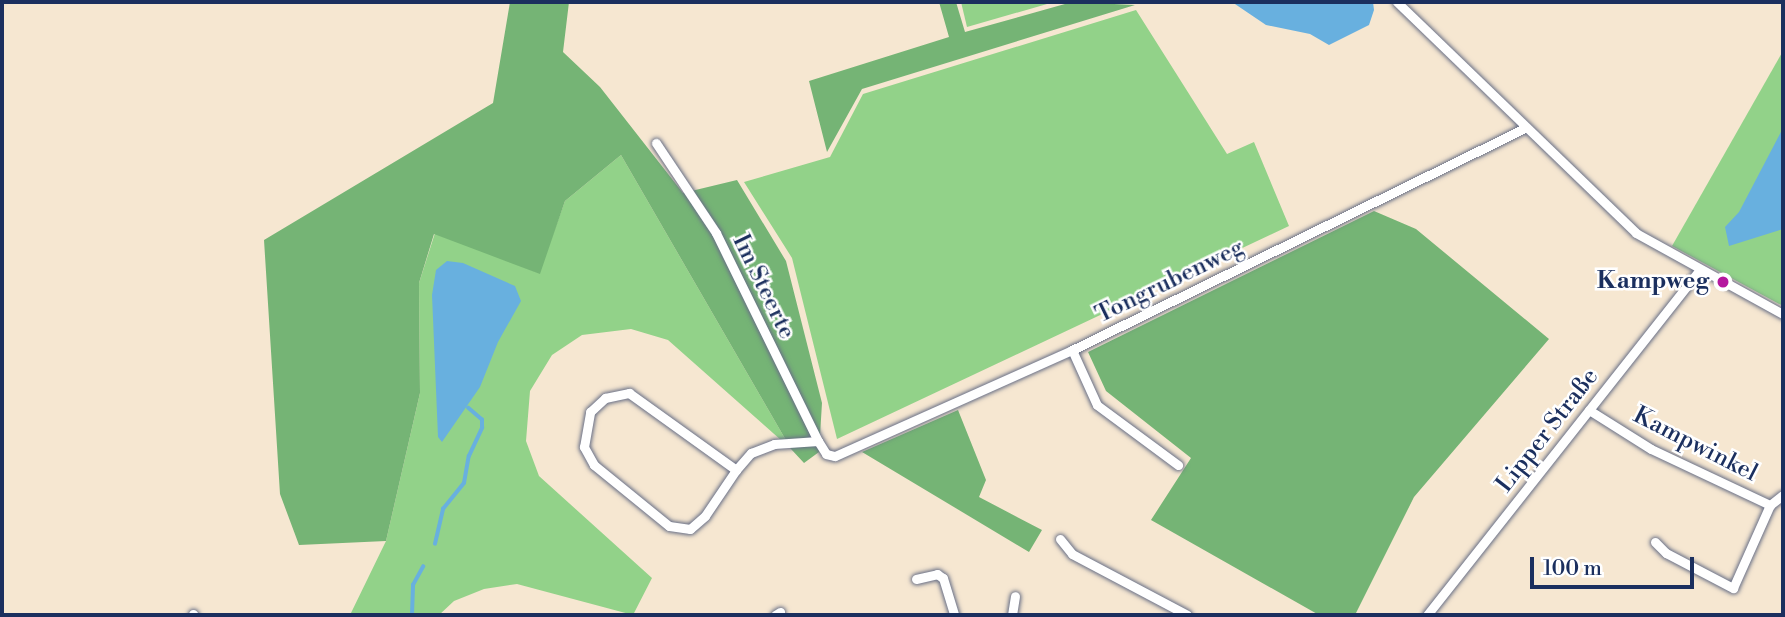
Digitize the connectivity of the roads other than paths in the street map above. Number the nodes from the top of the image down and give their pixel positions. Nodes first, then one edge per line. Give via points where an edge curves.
1 (1397, 2) edge
2 (1525, 128) junction
3 (656, 143) dead end
4 (1699, 271) junction
5 (1783, 314) edge
6 (1072, 350) junction
7 (1589, 410) junction
8 (818, 441) junction
9 (826, 454) joint
10 (1178, 466) dead end
11 (736, 470) junction
12 (1783, 495) edge
13 (1770, 505) junction
14 (1060, 539) dead end
15 (1655, 542) dead end
16 (916, 579) dead end
17 (1015, 596) dead end
18 (954, 615) edge
19 (1012, 615) edge
20 (1187, 615) edge
21 (1427, 615) edge

1 - 2 street
2 - 4 street via 1636,233
2 - 6 street, Tongrubenweg
3 - 8 street, Im Steerte via 716,233
4 - 5 street
4 - 7 street, Lipper Straße
6 - 9 street, Tongrubenweg via 843,456
6 - 10 street via 1097,405
7 - 13 street, Kampwinkel via 1651,449
7 - 21 street, Lipper Straße
8 - 9 street, Im Steerte
8 - 11 street via 774,444 751,453
11 - 11 street via 705,516 690,529 669,526 594,465 584,447 590,412 605,397 629,393
12 - 13 street, Kampwinkel
13 - 15 street via 1734,587 1666,553
14 - 20 street via 1072,554
16 - 18 street via 937,574 943,578
17 - 19 street

